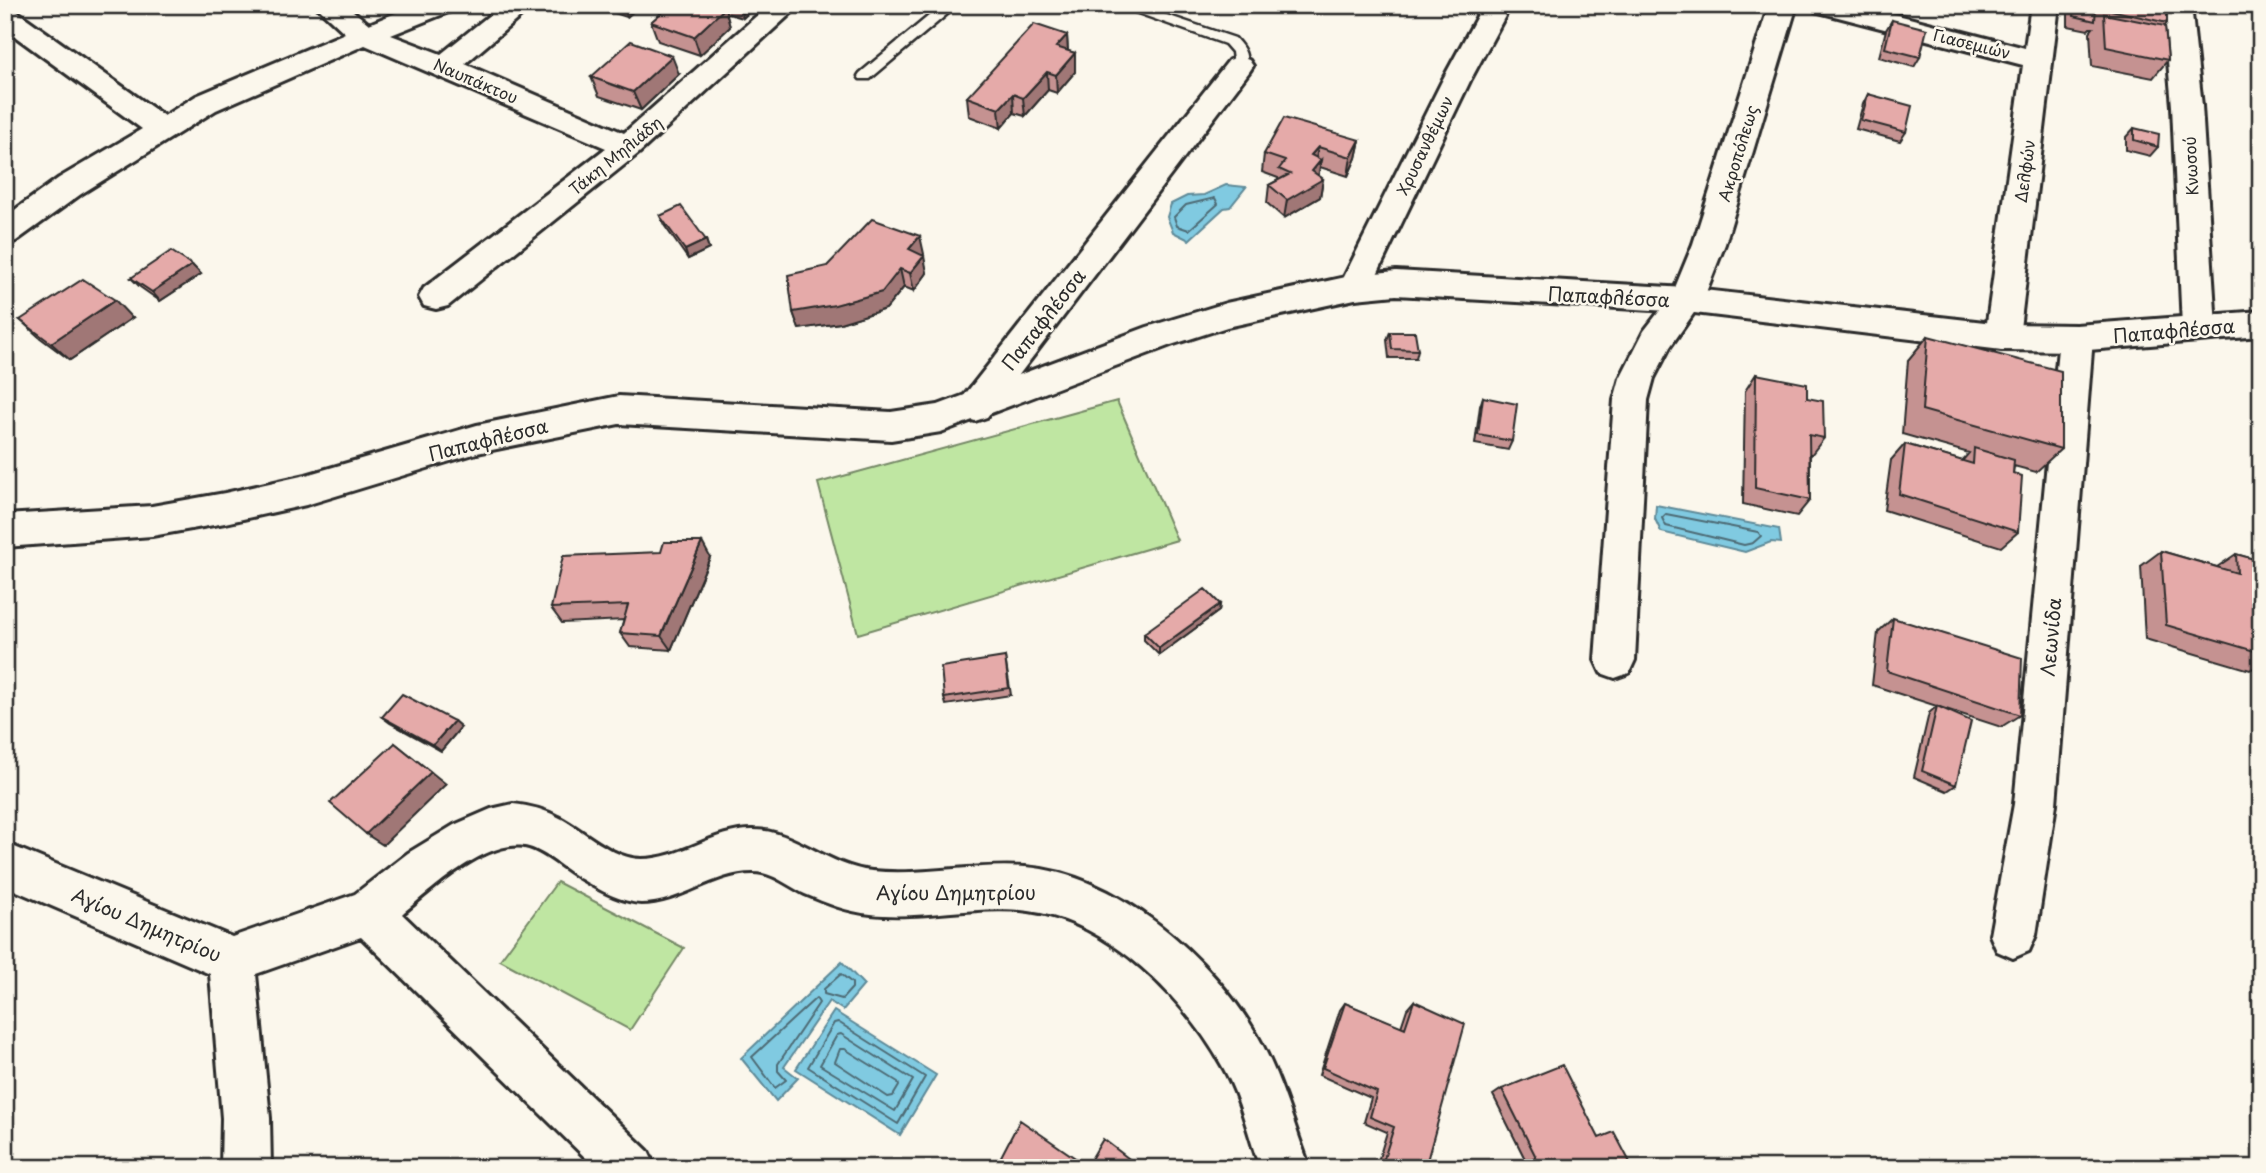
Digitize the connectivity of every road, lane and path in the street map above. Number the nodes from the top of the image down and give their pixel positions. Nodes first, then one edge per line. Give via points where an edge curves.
1 (329, 5) edge
2 (441, 5) edge
3 (520, 5) edge
4 (786, 5) edge
5 (951, 5) edge
6 (1122, 5) edge
7 (1497, 5) edge
8 (1783, 5) edge
9 (1825, 5) edge
10 (2045, 5) edge
11 (2177, 5) edge
12 (5, 16) edge
13 (365, 35) junction
14 (2038, 60) junction
15 (444, 66) junction
16 (1239, 66) joint
17 (865, 76) dead end
18 (162, 129) junction
19 (628, 146) junction
20 (5, 233) edge
21 (1355, 287) junction
22 (436, 297) dead end
23 (1686, 300) junction
24 (2261, 323) edge
25 (2199, 327) junction
26 (2002, 337) junction
27 (2076, 338) junction
28 (975, 407) junction
29 (5, 531) edge
30 (1615, 660) dead end
31 (5, 864) edge
32 (369, 912) junction
33 (2013, 935) dead end
34 (232, 960) junction
35 (246, 1168) edge
36 (631, 1168) edge
37 (1285, 1168) edge

1 - 13 street, Ναυπάκτου
2 - 13 street
3 - 15 street
4 - 19 street, Τάκη Μηλιάδη
5 - 17 lane
6 - 16 lane via 1230,41 1238,51
7 - 21 street, Χρυσανθέμων
8 - 23 street, Ακροπόλεως via 1709,244
9 - 14 street, Γιασεμιών
10 - 14 street, Δελφών
11 - 25 street, Κνωσού
12 - 18 street
13 - 15 street, Ναυπάκτου
13 - 18 street via 235,89
14 - 26 street, Δελφών
15 - 19 street, Ναυπάκτου
16 - 28 street, Παπαφλέσσα
18 - 20 street via 59,193
19 - 22 street, Τάκη Μηλιάδη
21 - 23 street, Παπαφλέσσα via 1432,284
21 - 28 street, Παπαφλέσσα via 1226,315 1159,336
23 - 26 street, Παπαφλέσσα
23 - 30 street, Ακροπόλεως via 1656,340 1631,400
24 - 25 street, Παπαφλέσσα
25 - 27 street, Παπαφλέσσα
26 - 27 street, Παπαφλέσσα
27 - 33 street, Λεωνίδα via 2035,804
28 - 29 street, Παπαφλέσσα via 891,426 619,410 477,439 306,490 225,508 152,521
31 - 34 street, Αγίου Δημητρίου
32 - 34 street, Αγίου Δημητρίου
32 - 36 street
32 - 37 street, Αγίου Δημητρίου via 454,849 488,829 514,825 533,827 620,876 638,881 657,880 744,850 769,853 830,883 872,893 1028,889 1060,894 1110,916 1205,998 1243,1055
34 - 35 street

